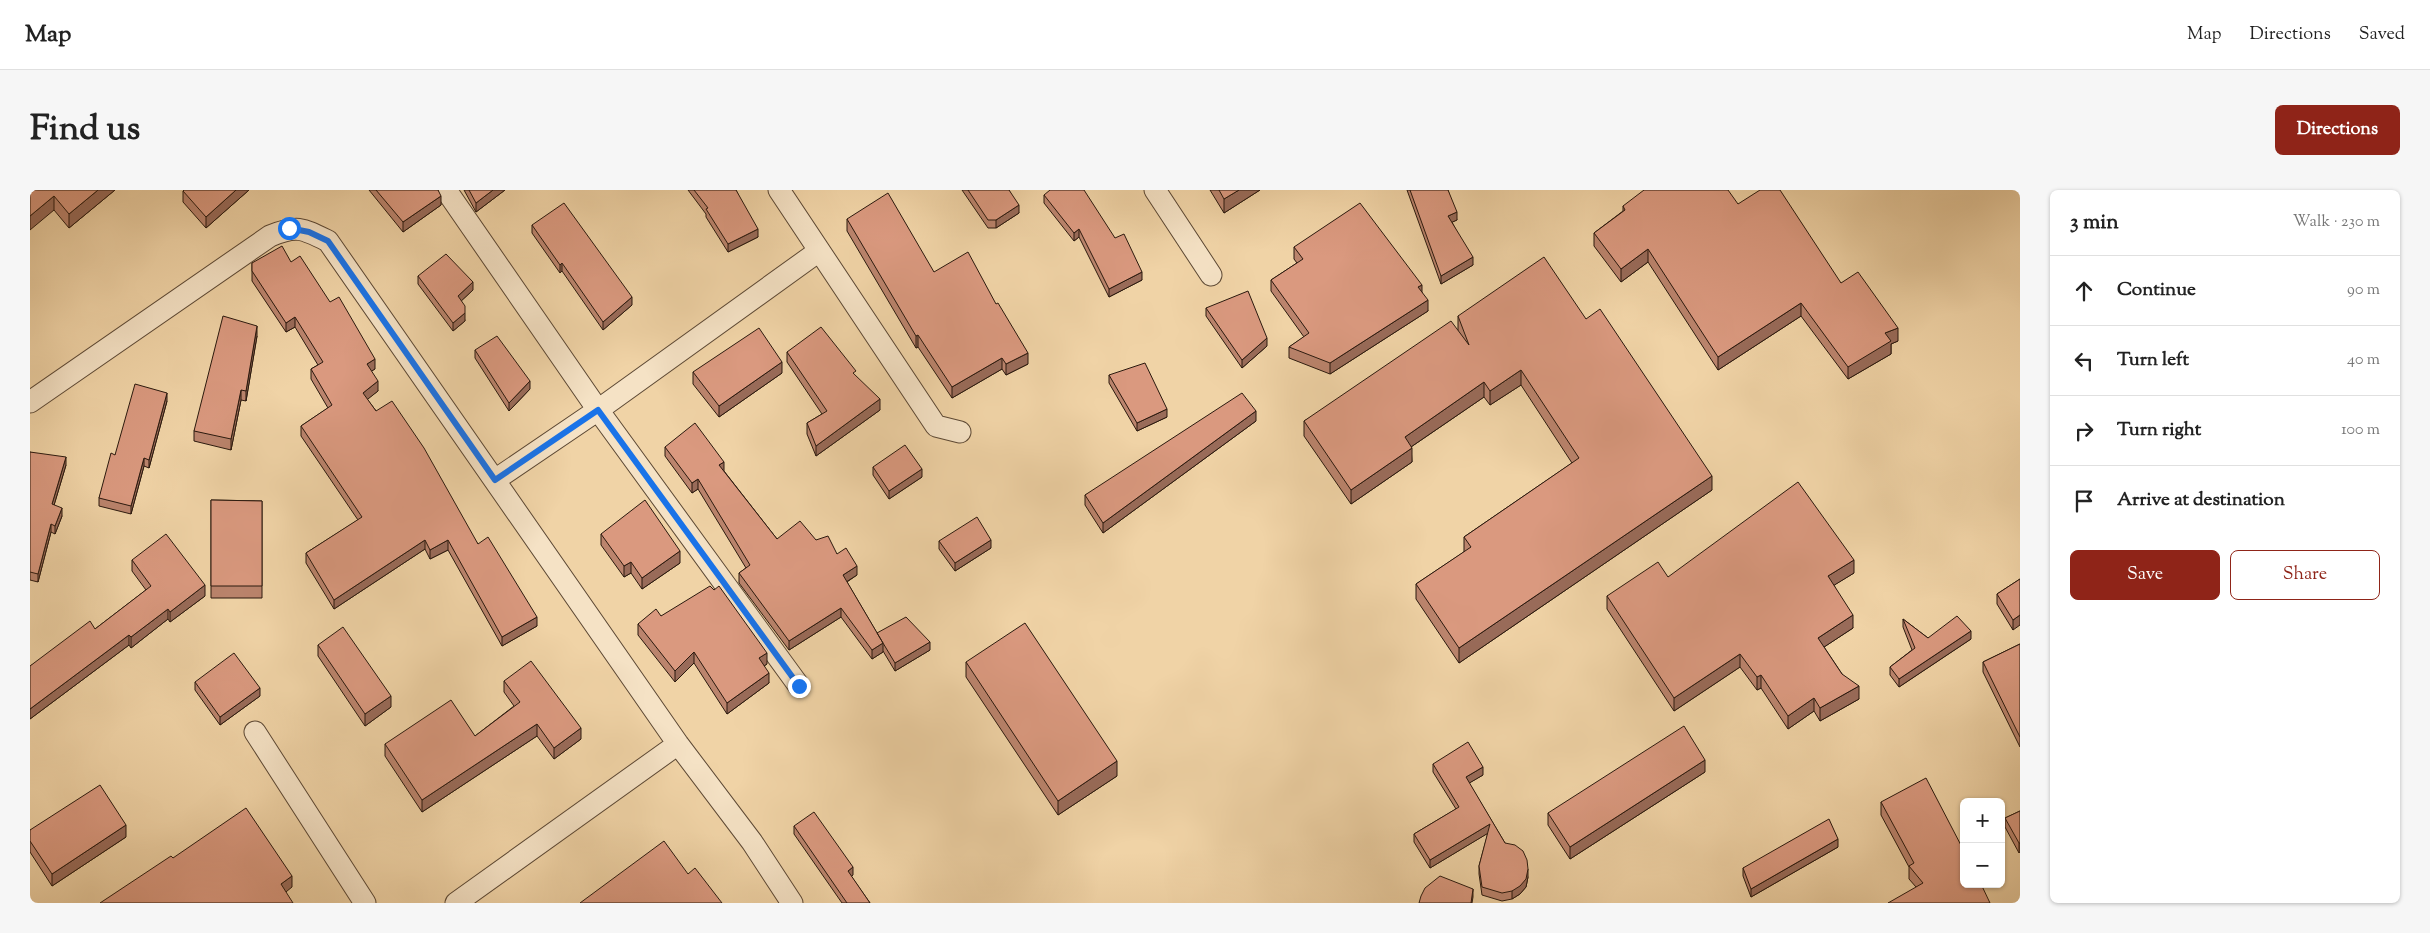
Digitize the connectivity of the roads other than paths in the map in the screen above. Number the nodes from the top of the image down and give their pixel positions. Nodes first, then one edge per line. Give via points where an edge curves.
1 (446, 190) edge
2 (779, 190) edge
3 (1156, 190) edge
4 (819, 251) junction
5 (1211, 275) dead end
6 (30, 402) edge
7 (598, 410) junction
8 (960, 432) dead end
9 (495, 480) junction
10 (799, 686) dead end
11 (255, 732) dead end
12 (678, 744) junction
13 (365, 903) edge
14 (456, 903) edge
15 (792, 903) edge

1 - 7 street
2 - 4 street
3 - 5 street
4 - 7 street
4 - 8 street via 936,426
6 - 9 street via 270,236 289,228 309,232 328,241
7 - 9 street
7 - 10 street
9 - 12 street
11 - 13 street
12 - 14 street
12 - 15 street via 752,842

